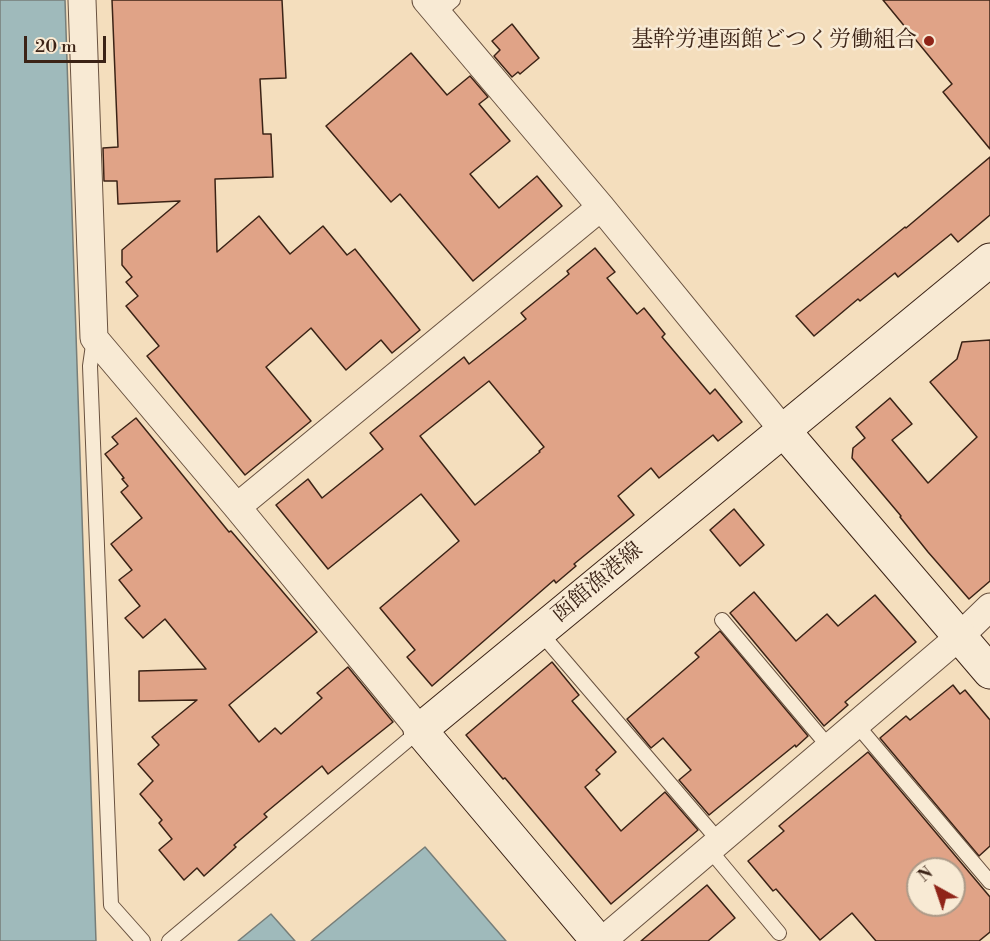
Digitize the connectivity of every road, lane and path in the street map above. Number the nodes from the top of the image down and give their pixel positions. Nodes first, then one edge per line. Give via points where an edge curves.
1 (82, 0) edge
2 (439, 4) edge
3 (601, 207) junction
4 (990, 260) edge
5 (94, 338) junction
6 (783, 430) junction
7 (237, 507) junction
8 (990, 607) edge
9 (722, 620) dead end
10 (539, 631) junction
11 (960, 636) junction
12 (990, 672) edge
13 (856, 724) junction
14 (420, 730) junction
15 (829, 747) junction
16 (714, 845) junction
17 (990, 882) edge
18 (779, 933) dead end
19 (143, 941) edge
20 (169, 941) edge
21 (600, 941) edge

1 - 5 street
2 - 3 street
3 - 6 street
3 - 7 street
4 - 6 main road, 函館漁港線
5 - 7 street
5 - 19 lane via 90,366 111,905
6 - 10 main road, 函館漁港線
6 - 11 main road
7 - 14 street
8 - 11 street
9 - 15 lane
10 - 14 main road, 函館漁港線
10 - 16 lane
11 - 12 main road
11 - 13 street
13 - 15 street
13 - 17 lane
14 - 20 lane
14 - 21 main road
15 - 16 street
16 - 18 lane
16 - 21 street

